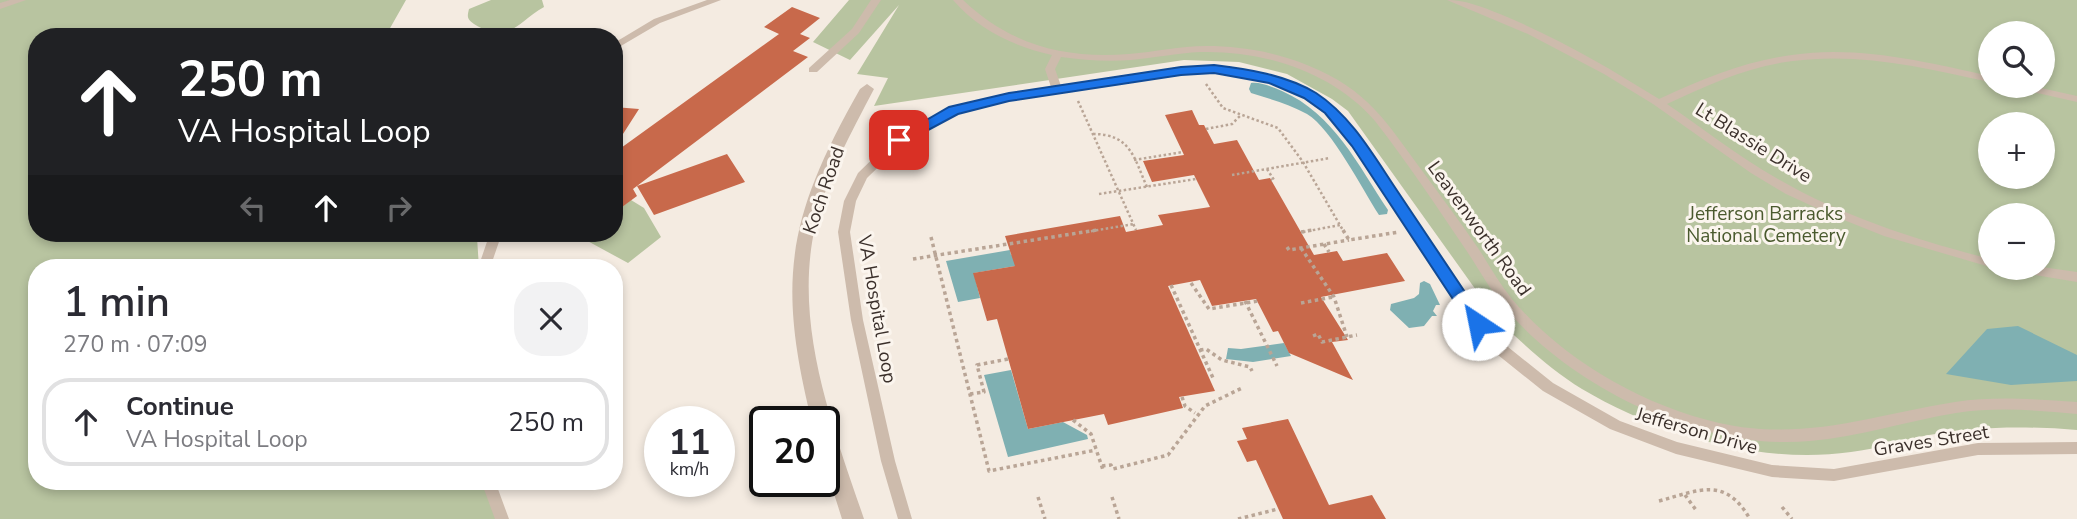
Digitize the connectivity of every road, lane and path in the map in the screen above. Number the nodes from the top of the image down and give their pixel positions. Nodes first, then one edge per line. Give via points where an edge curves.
1 (21, 0) edge
2 (716, 0) edge
3 (876, 0) edge
4 (958, 0) edge
5 (1452, 0) edge
6 (0, 6) edge
7 (623, 42) edge
8 (1057, 54) junction
9 (813, 71) dead end
10 (1978, 77) edge
11 (1205, 82) dead end
12 (867, 89) dead end
13 (1057, 90) junction
14 (2055, 94) edge
15 (2077, 99) edge
16 (1078, 101) dead end
17 (1659, 103) junction
18 (954, 110) joint
19 (1241, 116) junction
20 (1206, 129) dead end
21 (1093, 134) junction
22 (1183, 152) dead end
23 (1330, 158) dead end
24 (1134, 160) junction
25 (1303, 162) junction
26 (1267, 169) junction
27 (1232, 175) dead end
28 (1196, 179) dead end
29 (1271, 180) dead end
30 (1147, 187) junction
31 (1119, 191) junction
32 (1099, 194) dead end
33 (1134, 224) junction
34 (1340, 225) junction
35 (1136, 230) dead end
36 (1301, 232) dead end
37 (1399, 232) dead end
38 (931, 237) dead end
39 (1349, 240) junction
40 (493, 242) edge
41 (1324, 244) junction
42 (1287, 247) dead end
43 (1301, 248) junction
44 (1329, 252) dead end
45 (935, 256) junction
46 (488, 259) edge
47 (912, 259) dead end
48 (1978, 259) edge
49 (2055, 274) edge
50 (2077, 277) edge
51 (1191, 283) dead end
52 (1171, 285) dead end
53 (1334, 297) junction
54 (1245, 301) dead end
55 (1258, 301) dead end
56 (1301, 303) dead end
57 (1357, 335) dead end
58 (1313, 336) dead end
59 (1347, 337) junction
60 (1200, 350) junction
61 (1008, 359) dead end
62 (1277, 366) dead end
63 (1252, 371) dead end
64 (1213, 378) dead end
65 (1242, 388) dead end
66 (970, 394) junction
67 (1182, 397) dead end
68 (818, 406) edge
69 (2077, 408) edge
70 (1195, 413) junction
71 (1073, 420) dead end
72 (2077, 448) edge
73 (1096, 450) junction
74 (1834, 475) joint
75 (840, 479) edge
76 (491, 490) edge
77 (1685, 495) junction
78 (1038, 497) dead end
79 (1112, 497) dead end
80 (1659, 501) dead end
81 (1782, 507) dead end
82 (1278, 509) dead end
83 (1696, 510) dead end
84 (502, 519) edge
85 (853, 519) edge
86 (905, 519) edge
87 (1045, 519) edge
88 (1119, 519) edge
89 (1238, 519) edge
90 (1750, 519) edge
91 (1792, 519) edge

1 - 6 lane
2 - 7 lane via 657,21
3 - 9 lane via 856,31
4 - 8 lane, Leavenworth Road via 975,19 1003,37
5 - 17 lane, Lt Blassie Drive via 1559,44
8 - 13 lane via 1051,69
8 - 69 lane, Leavenworth Road via 1099,58 1220,51 1300,66 1337,83 1370,109 1509,304 1549,344 1609,384 1662,410 1718,428 1773,438 1819,436 2005,402
10 - 17 lane, Lt Blassie Drive via 1894,60 1799,58 1766,63
11 - 19 path via 1223,108
12 - 68 street, Koch Road via 823,177 806,230 800,272 802,320
13 - 18 lane, Jefferson Drive
13 - 74 lane, Jefferson Drive via 1214,69 1274,80 1309,95 1329,110 1379,172 1478,324 1548,387 1615,425 1676,448 1772,471
14 - 15 lane
16 - 21 path
17 - 48 lane, Lt Blassie Drive via 1728,154 1789,190 1859,222
18 - 86 lane, VA Hospital Loop via 899,140 862,176 850,201 844,232 857,320
19 - 20 path via 1232,124
19 - 25 path via 1278,128
21 - 24 path via 1120,136
21 - 31 path
22 - 24 path
23 - 25 path
24 - 30 path
25 - 26 path
25 - 34 path
26 - 27 path
26 - 29 path
28 - 30 path
30 - 31 path
31 - 32 path
31 - 33 path
33 - 35 path
33 - 45 path
34 - 36 path
34 - 39 path
37 - 39 path
38 - 45 path
39 - 41 path
40 - 46 lane
41 - 43 path
41 - 44 path
42 - 43 path
43 - 53 path
45 - 47 path
45 - 66 path
49 - 50 lane
51 - 55 path via 1209,309
52 - 60 path
53 - 56 path
53 - 59 path
54 - 62 path
57 - 59 path
58 - 59 path via 1318,334 1322,342
60 - 63 path
60 - 64 path
61 - 66 path via 977,365 984,391
65 - 70 path via 1220,395
66 - 73 path via 989,471
67 - 70 path
70 - 73 path via 1168,455 1113,469 1111,465 1102,468
71 - 73 path via 1091,434
72 - 74 lane, Graves Street via 1978,449
75 - 85 street
76 - 84 lane
77 - 80 path
77 - 83 path
77 - 90 path via 1725,489
78 - 87 path
79 - 88 path
81 - 91 path
82 - 89 path

